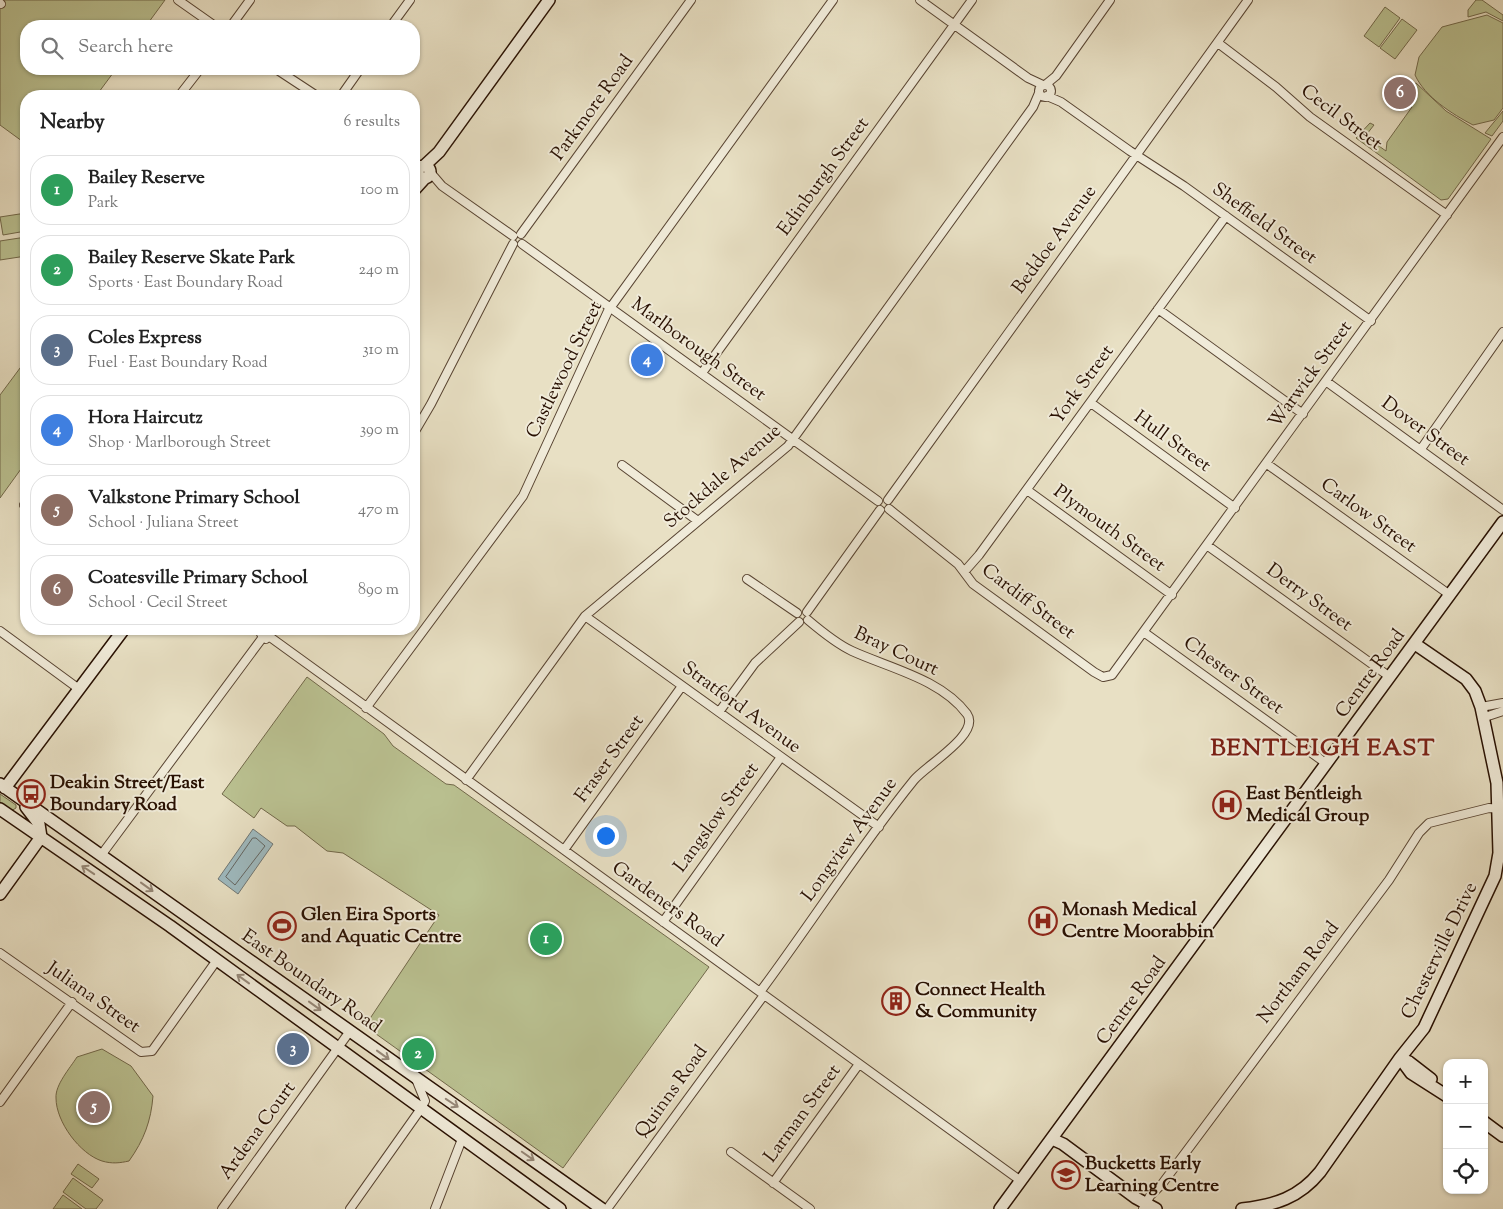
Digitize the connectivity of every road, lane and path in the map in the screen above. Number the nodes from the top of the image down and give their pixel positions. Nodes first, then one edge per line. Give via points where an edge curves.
1 (178, 0) edge
2 (250, 0) edge
3 (410, 0) edge
4 (549, 0) edge
5 (691, 0) edge
6 (834, 0) edge
7 (920, 0) edge
8 (972, 0) edge
9 (1110, 0) edge
10 (1248, 0) edge
11 (206, 20) edge
12 (236, 20) edge
13 (395, 20) edge
14 (954, 25) junction
15 (1218, 43) junction
16 (195, 75) edge
17 (285, 75) edge
18 (356, 75) edge
19 (184, 90) edge
20 (308, 90) edge
21 (345, 90) edge
22 (1045, 91) junction
23 (1503, 137) edge
24 (1137, 156) junction
25 (422, 171) edge
26 (1447, 215) junction
27 (1226, 216) junction
28 (516, 238) junction
29 (611, 307) junction
30 (1158, 309) junction
31 (1371, 321) junction
32 (1503, 332) edge
33 (702, 373) junction
34 (1327, 382) junction
35 (1090, 403) junction
36 (1303, 414) junction
37 (420, 423) edge
38 (793, 439) junction
39 (1421, 449) junction
40 (1267, 464) junction
41 (622, 465) dead end
42 (1027, 490) junction
43 (888, 500) junction
44 (878, 501) junction
45 (1235, 508) junction
46 (889, 509) junction
47 (880, 510) junction
48 (1503, 510) edge
49 (698, 521) junction
50 (1501, 530) edge
51 (1208, 546) junction
52 (964, 572) junction
53 (747, 578) dead end
54 (1172, 595) junction
55 (1450, 595) junction
56 (797, 613) junction
57 (585, 616) junction
58 (808, 616) junction
59 (799, 622) junction
60 (0, 631) edge
61 (1145, 633) junction
62 (120, 635) edge
63 (263, 635) edge
64 (269, 635) edge
65 (1415, 644) junction
66 (1390, 677) junction
67 (682, 686) junction
68 (79, 689) junction
69 (1503, 703) edge
70 (366, 708) junction
71 (1503, 711) edge
72 (719, 712) junction
73 (1484, 714) junction
74 (968, 715) joint
75 (781, 757) junction
76 (1327, 764) junction
77 (466, 780) junction
78 (3, 786) edge
79 (21, 799) junction
80 (1501, 808) edge
81 (0, 809) edge
82 (13, 818) junction
83 (879, 827) junction
84 (41, 837) junction
85 (564, 850) junction
86 (102, 854) junction
87 (1502, 854) edge
88 (1503, 870) edge
89 (0, 894) edge
90 (662, 922) junction
91 (0, 953) edge
92 (217, 960) junction
93 (762, 994) junction
94 (72, 1002) junction
95 (350, 1031) junction
96 (338, 1048) junction
97 (1403, 1061) junction
98 (859, 1064) junction
99 (416, 1079) junction
100 (1443, 1091) edge
101 (0, 1102) edge
102 (420, 1110) junction
103 (1488, 1125) edge
104 (1503, 1136) edge
105 (462, 1139) junction
106 (1052, 1139) junction
107 (731, 1152) dead end
108 (1021, 1180) junction
109 (773, 1183) junction
110 (1146, 1208) edge
111 (222, 1209) edge
112 (350, 1209) edge
113 (435, 1209) edge
114 (560, 1209) edge
115 (602, 1209) edge
116 (607, 1209) edge
117 (810, 1209) edge
118 (1000, 1209) edge
119 (1242, 1209) edge
120 (1273, 1209) edge

1 - 11 street
2 - 12 street
3 - 13 street
4 - 25 main road
5 - 28 street, Parkmore Road
6 - 29 street, Castlewood Street
7 - 14 street
8 - 14 street, Edinburgh Street
9 - 22 street, Stockdale Avenue
10 - 15 street, Beddoe Avenue
14 - 22 street
14 - 33 street, Edinburgh Street
15 - 24 street, Beddoe Avenue
15 - 26 street, Cecil Street via 1310,117
16 - 19 street
17 - 20 street
18 - 21 street
22 - 24 street, Sheffield Street
22 - 38 street, Stockdale Avenue
23 - 26 street, Warwick Street
24 - 27 street, Sheffield Street
24 - 43 street, Beddoe Avenue
25 - 28 street
26 - 31 street, Warwick Street
27 - 30 street, York Street
27 - 31 street, Sheffield Street
28 - 29 street, Marlborough Street
28 - 37 street, Parkmore Road
29 - 33 street, Marlborough Street
29 - 70 street, Castlewood Street via 521,499
30 - 35 street, York Street
30 - 36 street
31 - 34 street, Warwick Street
32 - 39 street
33 - 38 street, Marlborough Street
34 - 36 street, Warwick Street
34 - 39 street, Dover Street
35 - 42 street, York Street
35 - 45 street, Hull Street
36 - 40 street, Warwick Street
38 - 44 street, Marlborough Street
38 - 49 street, Stockdale Avenue
39 - 48 street, Dover Street
40 - 45 street, Warwick Street
40 - 55 street, Carlow Street
41 - 49 street
42 - 52 street, York Street
42 - 54 street, Plymouth Street
43 - 44 street
43 - 46 street
44 - 47 street
45 - 51 street, Warwick Street
46 - 47 street
46 - 52 street, Cardiff Street
47 - 58 street
49 - 57 street, Stockdale Avenue
50 - 55 main road, Centre Road
51 - 54 street, Warwick Street
51 - 66 street, Derry Street
52 - 61 street, Cardiff Street via 973,584 1103,677 1115,672
53 - 56 street
54 - 61 street, Warwick Street
55 - 65 main road, Centre Road
56 - 58 street via 803,611
56 - 59 street
57 - 67 street, Stratford Avenue
57 - 77 street, Stockdale Avenue
58 - 59 street via 803,624
58 - 74 street, Bray Court via 849,650 931,684
59 - 72 street via 755,663
60 - 68 street
61 - 76 street, Chester Street
62 - 68 main road
63 - 86 street
64 - 70 street, Gardeners Road
65 - 66 main road, Centre Road
65 - 73 main road, Chesterville Drive via 1466,679 1475,691
66 - 76 main road, Centre Road
67 - 72 street, Stratford Avenue
67 - 85 street, Fraser Street
68 - 78 main road
69 - 73 street
70 - 77 street, Gardeners Road
71 - 73 street
72 - 75 street, Stratford Avenue
73 - 80 main road, Chesterville Drive
74 - 83 street, Longview Avenue via 970,724 967,731 915,778
75 - 83 street, Stratford Avenue
75 - 90 street, Langslow Street
76 - 106 main road, Centre Road
77 - 85 street, Gardeners Road
78 - 79 main road, East Boundary Road
79 - 82 main road
79 - 84 main road via 39,824
79 - 86 main road, East Boundary Road
80 - 87 main road, Chesterville Drive
80 - 110 street, Northam Road via 1440,819 1422,830 1389,880
81 - 82 main road, East Boundary Road
82 - 84 main road, East Boundary Road
83 - 93 street, Longview Avenue
84 - 89 main road
92 -> 84 main road, East Boundary Road
85 - 90 street, Gardeners Road
86 -> 95 main road, East Boundary Road
87 - 97 main road, Chesterville Drive via 1490,888 1434,1010
88 - 97 main road, Chesterville Drive via 1439,1011
90 - 93 street, Gardeners Road
91 - 94 street, Juliana Street
92 - 94 street, Juliana Street via 152,1051 141,1052
96 -> 92 main road, East Boundary Road
93 - 98 street, Gardeners Road
93 - 116 street, Quinns Road
94 - 101 street
95 - 96 street, Ardena Court
95 -> 99 main road, East Boundary Road
96 - 102 main road, East Boundary Road
96 - 111 street, Ardena Court
97 - 100 main road
97 - 119 main road, Chesterville Drive via 1307,1186 1280,1202
97 - 120 main road, Chesterville Drive via 1316,1184 1296,1200
98 - 108 street, Gardeners Road
98 - 109 street, Larman Street
99 - 102 street via 424,1101
99 -> 115 main road, East Boundary Road
102 - 105 main road, East Boundary Road
102 - 112 street
103 - 104 main road
105 - 113 street
105 - 114 main road, East Boundary Road
106 - 108 main road, Centre Road
106 - 110 main road via 1059,1148
107 - 109 street
108 - 118 main road, Centre Road
109 - 117 street

